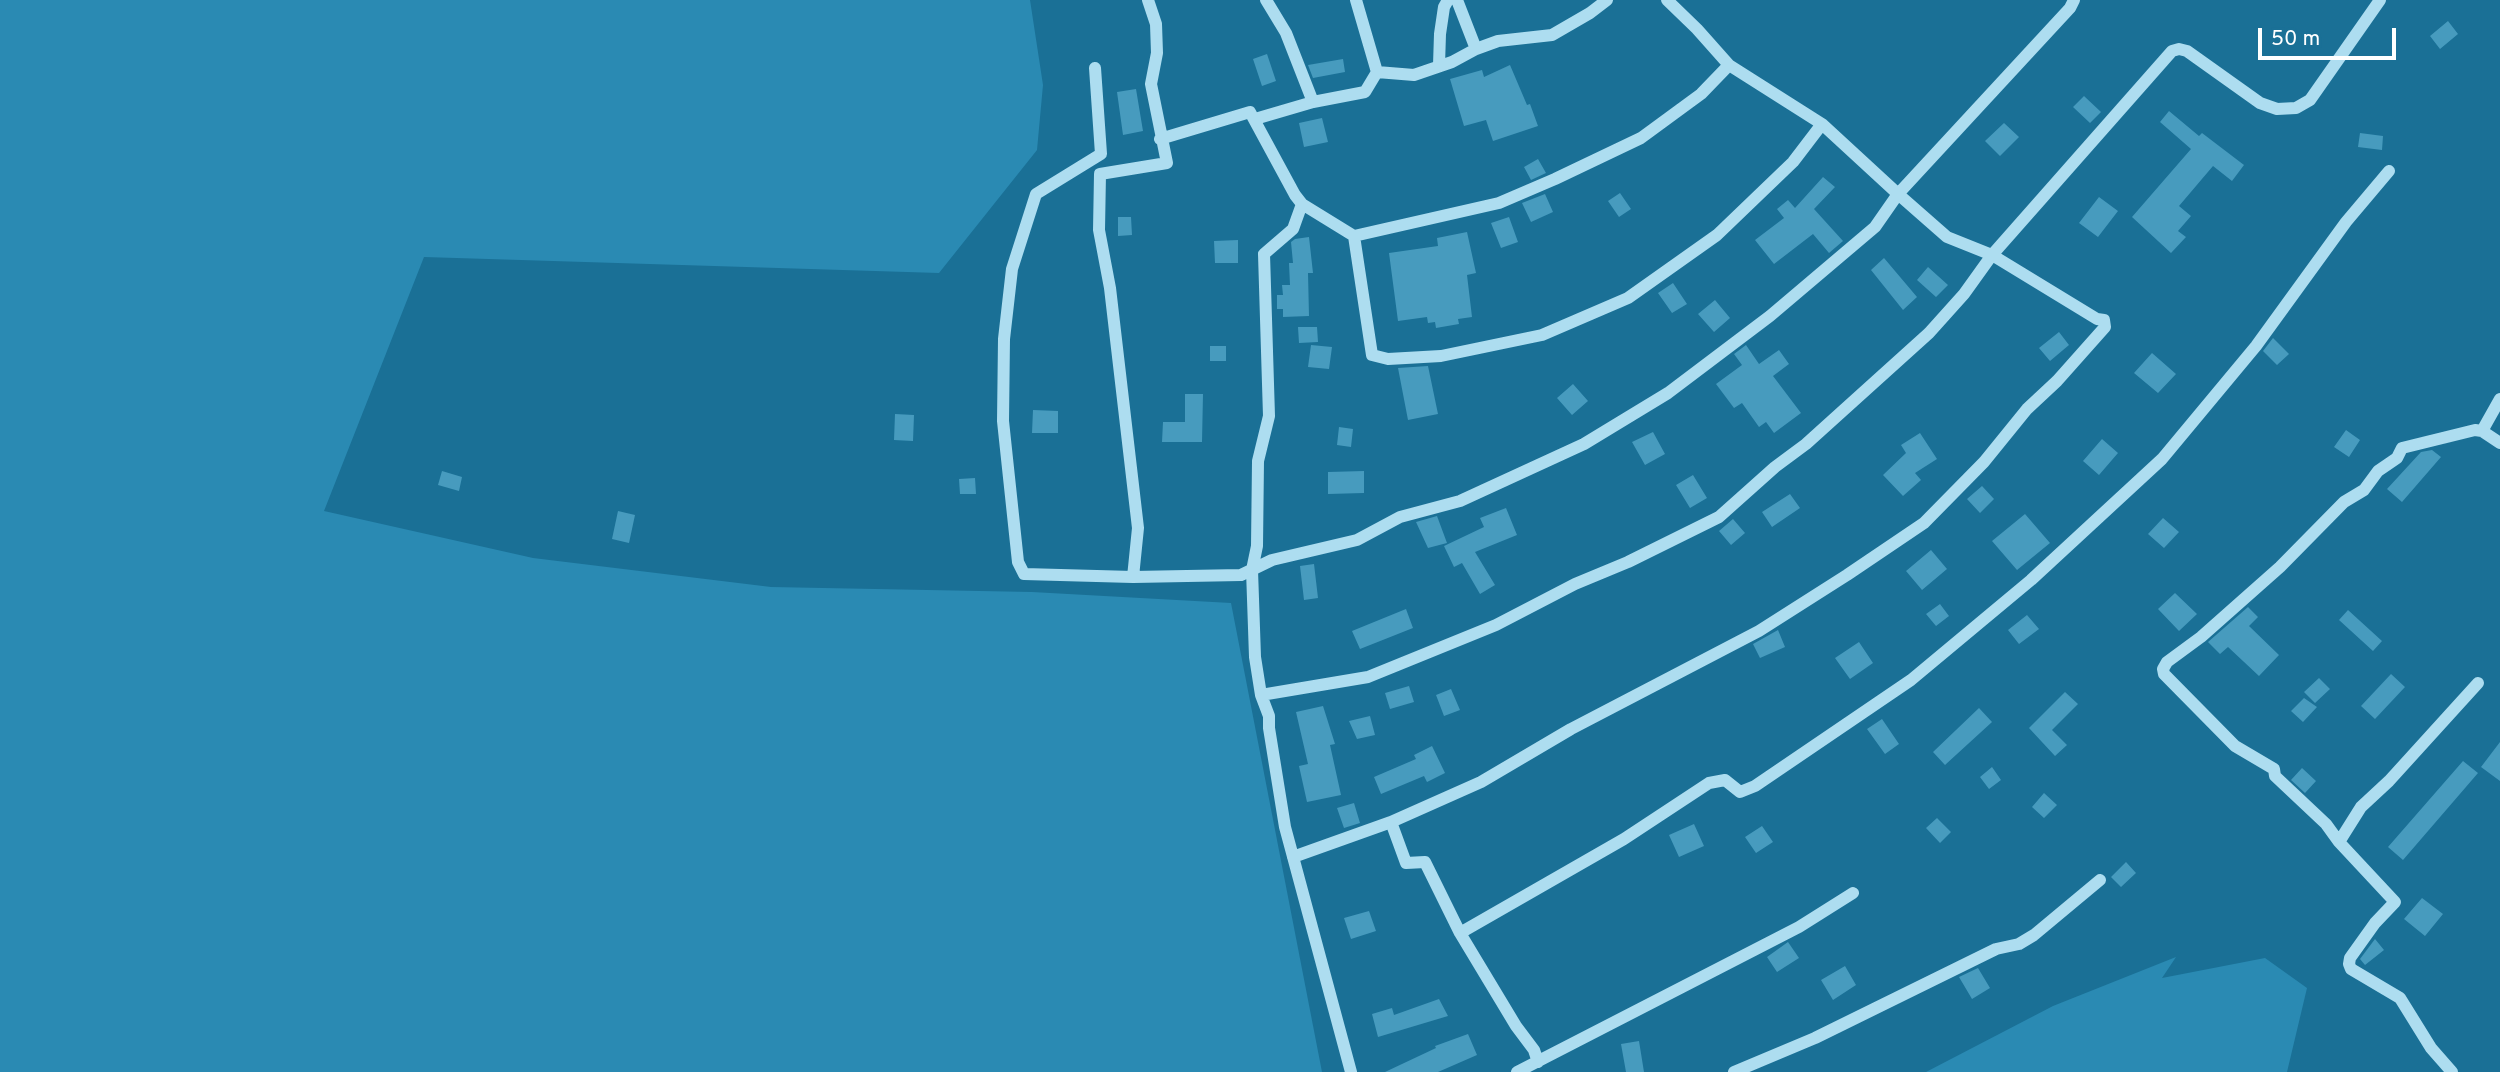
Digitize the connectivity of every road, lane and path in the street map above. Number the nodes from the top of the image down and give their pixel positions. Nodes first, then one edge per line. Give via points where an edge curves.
1 (1148, 0) edge
2 (1266, 0) edge
3 (1356, 0) edge
4 (1448, 0) edge
5 (1457, 0) edge
6 (1607, 0) edge
7 (1667, 0) edge
8 (2380, 0) edge
9 (2068, 3) edge
10 (1476, 48) junction
11 (1440, 65) junction
12 (1729, 65) junction
13 (1095, 68) dead end
14 (1377, 72) junction
15 (1313, 102) junction
16 (1255, 118) junction
17 (1822, 124) junction
18 (1160, 139) junction
19 (1101, 154) junction
20 (2389, 171) dead end
21 (1100, 174) junction
22 (1898, 194) junction
23 (1302, 204) junction
24 (1354, 236) junction
25 (1992, 255) junction
26 (2500, 399) edge
27 (2482, 431) junction
28 (2500, 443) edge
29 (1252, 570) junction
30 (1133, 577) junction
31 (2478, 683) dead end
32 (1261, 695) junction
33 (1391, 822) junction
34 (2339, 842) junction
35 (1293, 857) junction
36 (2100, 880) dead end
37 (1853, 893) dead end
38 (1460, 933) junction
39 (1538, 1062) junction
40 (1351, 1072) edge
41 (1517, 1072) edge
42 (1734, 1072) edge
43 (2452, 1072) edge

1 - 18 street via 1156,24 1152,83
2 - 15 street via 1286,33
3 - 14 street
4 - 11 street via 1440,34
5 - 10 street
6 - 10 street via 1552,35
7 - 12 street
8 - 25 street via 2310,100 2296,108 2277,109 2260,103 2187,51 2172,51
9 - 22 street
10 - 11 street
11 - 14 street via 1415,75
12 - 17 street
12 - 24 street via 1701,94 1642,138 1555,179 1499,203
13 - 19 street
14 - 15 street via 1365,92
15 - 16 street
16 - 18 street via 1250,112
16 - 23 street
17 - 22 street
17 - 24 street via 1793,162 1717,235 1628,298 1542,335 1441,356 1388,359 1372,355
18 - 21 street via 1167,163
19 - 21 street
19 - 30 street via 1035,194 1012,269 1004,340 1003,421 1024,573
20 - 38 street via 2256,346 2162,459 2031,580 1921,672 1755,786 1740,792 1725,780 1709,783 1625,839
21 - 30 street via 1099,230 1138,528
22 - 25 street via 1947,237
22 - 29 street via 1874,227 1770,316 1668,393 1584,444 1460,501 1392,520 1357,540 1272,560
23 - 24 street
23 - 29 street via 1293,229 1264,254 1269,416 1258,461 1257,545
25 - 32 street via 1929,333 1718,517 1496,625 1368,677
25 - 33 street via 2104,320 2105,327 1924,523 1759,631 1571,729 1481,782
26 - 27 street
27 - 28 street
27 - 34 street via 2402,449 2280,567 2164,665 2164,674 2235,746 2274,769 2275,776
29 - 30 street via 1241,575
29 - 32 street
31 - 34 street via 2361,807
32 - 35 street via 1269,716
33 - 35 street
33 - 38 street via 1406,863 1425,862
34 - 43 street via 2395,902 2350,958 2351,969 2400,998
35 - 40 street
36 - 42 street via 2019,944 1996,949 1815,1038
37 - 39 street via 1799,927
38 - 39 street
39 - 41 street

